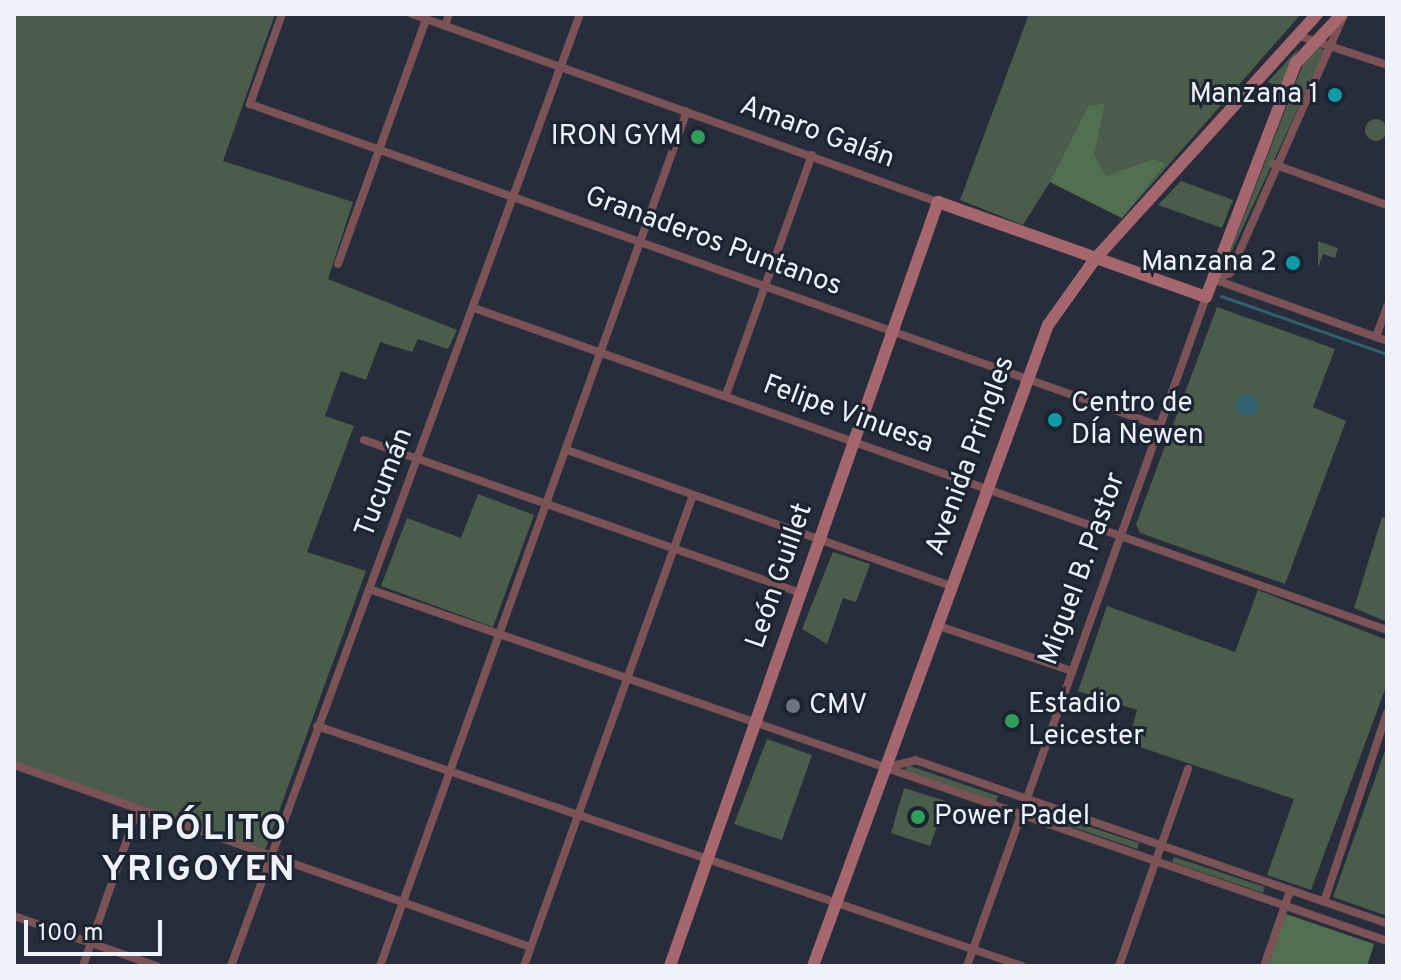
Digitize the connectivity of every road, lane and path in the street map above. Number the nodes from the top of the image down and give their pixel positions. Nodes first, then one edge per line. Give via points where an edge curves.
1 (282, 14) edge
2 (412, 14) edge
3 (449, 14) edge
4 (580, 14) edge
5 (1317, 14) edge
6 (1343, 14) edge
7 (426, 19) junction
8 (445, 26) junction
9 (1305, 38) junction
10 (1334, 46) junction
11 (561, 65) junction
12 (1387, 65) edge
13 (687, 111) junction
14 (378, 151) junction
15 (812, 155) junction
16 (1273, 164) junction
17 (515, 194) junction
18 (938, 202) junction
19 (1387, 205) edge
20 (641, 240) junction
21 (1095, 259) junction
22 (338, 264) dead end
23 (1213, 279) junction
24 (766, 285) junction
25 (1206, 297) junction
26 (1387, 306) edge
27 (474, 308) junction
28 (892, 331) junction
29 (1376, 337) junction
30 (1387, 341) edge
31 (602, 352) junction
32 (1023, 379) junction
33 (726, 395) junction
34 (1160, 426) junction
35 (364, 440) dead end
36 (854, 440) junction
37 (567, 450) junction
38 (418, 459) junction
39 (984, 487) junction
40 (693, 495) junction
41 (547, 505) junction
42 (1121, 534) junction
43 (819, 539) junction
44 (674, 549) junction
45 (949, 585) junction
46 (369, 589) junction
47 (800, 593) junction
48 (935, 625) junction
49 (1387, 630) edge
50 (499, 636) junction
51 (1072, 671) junction
52 (626, 682) junction
53 (1387, 713) edge
54 (754, 724) junction
55 (317, 726) junction
56 (14, 765) edge
57 (883, 768) junction
58 (1188, 769) dead end
59 (449, 771) junction
60 (1026, 800) junction
61 (138, 808) junction
62 (578, 815) junction
63 (1021, 816) junction
64 (1161, 846) junction
65 (269, 856) junction
66 (708, 859) junction
67 (1155, 862) junction
68 (1290, 891) junction
69 (403, 901) junction
70 (1324, 902) junction
71 (836, 903) junction
72 (1286, 907) junction
73 (14, 916) edge
74 (1387, 923) edge
75 (1387, 941) edge
76 (91, 943) junction
77 (530, 947) junction
78 (973, 950) junction
79 (83, 966) edge
80 (157, 966) edge
81 (231, 966) edge
82 (380, 966) edge
83 (524, 966) edge
84 (670, 966) edge
85 (813, 966) edge
86 (967, 966) edge
87 (1022, 966) edge
88 (1119, 966) edge
89 (1264, 966) edge

1 - 14 street, Granaderos Puntanos via 250,104
2 - 7 street, Amaro Galán
3 - 8 street
4 - 11 street, Tucumán
5 - 9 street
6 - 9 street
6 - 10 street, Miguel B. Pastor
7 - 8 street, Amaro Galán
7 - 14 street
8 - 11 street, Amaro Galán
9 - 10 street
9 - 21 street, Avenida Pringles
9 - 23 street, Miguel B. Pastor
10 - 12 street
10 - 16 street, Miguel B. Pastor
11 - 13 street, Amaro Galán
11 - 17 street, Tucumán
13 - 15 street, Amaro Galán
13 - 20 street
14 - 17 street, Granaderos Puntanos
14 - 22 street
15 - 18 street, Amaro Galán
15 - 24 street
16 - 19 street
16 - 23 street, Miguel B. Pastor via 1230,273
17 - 20 street, Granaderos Puntanos
17 - 27 street, Tucumán
18 - 21 street, Amaro Galán
18 - 28 street, León Guillet
20 - 24 street, Granaderos Puntanos
20 - 31 street
21 - 25 street, Amaro Galán
21 - 32 street, Avenida Pringles via 1060,305
23 - 25 street, Miguel B. Pastor
23 - 29 street
24 - 28 street, Granaderos Puntanos
24 - 33 street
25 - 34 street, Miguel B. Pastor
26 - 29 street
27 - 31 street, Felipe Vinuesa
27 - 38 street, Tucumán
28 - 32 street, Granaderos Puntanos
28 - 36 street, León Guillet
29 - 30 street
31 - 33 street, Felipe Vinuesa
31 - 37 street
32 - 34 street, Granaderos Puntanos
32 - 39 street, Avenida Pringles
33 - 36 street, Felipe Vinuesa
34 - 42 street, Miguel B. Pastor
35 - 38 street
36 - 39 street, Felipe Vinuesa
36 - 43 street, León Guillet
37 - 40 street
37 - 41 street
38 - 41 street
38 - 46 street, Tucumán
39 - 42 street, Felipe Vinuesa
39 - 45 street, Avenida Pringles
40 - 43 street
40 - 44 street
41 - 44 street
41 - 50 street
42 - 49 street, Felipe Vinuesa
42 - 51 street, Miguel B. Pastor
43 - 45 street
43 - 47 street, León Guillet
44 - 47 street
44 - 52 street
45 - 48 street, Avenida Pringles
46 - 50 street
46 - 55 street, Tucumán
47 - 54 street, León Guillet
48 - 51 street
48 - 57 street, Avenida Pringles
50 - 52 street
50 - 59 street
51 - 60 street, Miguel B. Pastor
52 - 54 street
52 - 62 street
53 - 70 street
54 - 57 street
54 - 66 street, León Guillet
55 - 59 street
55 - 65 street, Tucumán
56 - 61 street
57 - 60 street via 915,760
57 - 63 street
57 - 71 street, Avenida Pringles
58 - 64 street
59 - 62 street
59 - 69 street
60 - 63 street, Miguel B. Pastor
60 - 64 street
61 - 65 street
61 - 76 street
62 - 66 street
62 - 77 street
63 - 67 street
63 - 78 street, Miguel B. Pastor
64 - 67 street
64 - 68 street
65 - 69 street
65 - 81 street, Tucumán
66 - 71 street
66 - 84 street, León Guillet
67 - 72 street
67 - 88 street
68 - 70 street
68 - 72 street
69 - 77 street
69 - 82 street
70 - 74 street
71 - 78 street
71 - 85 street, Avenida Pringles
72 - 75 street
72 - 89 street
73 - 76 street
76 - 79 street
76 - 80 street
77 - 83 street
78 - 86 street, Miguel B. Pastor
78 - 87 street

